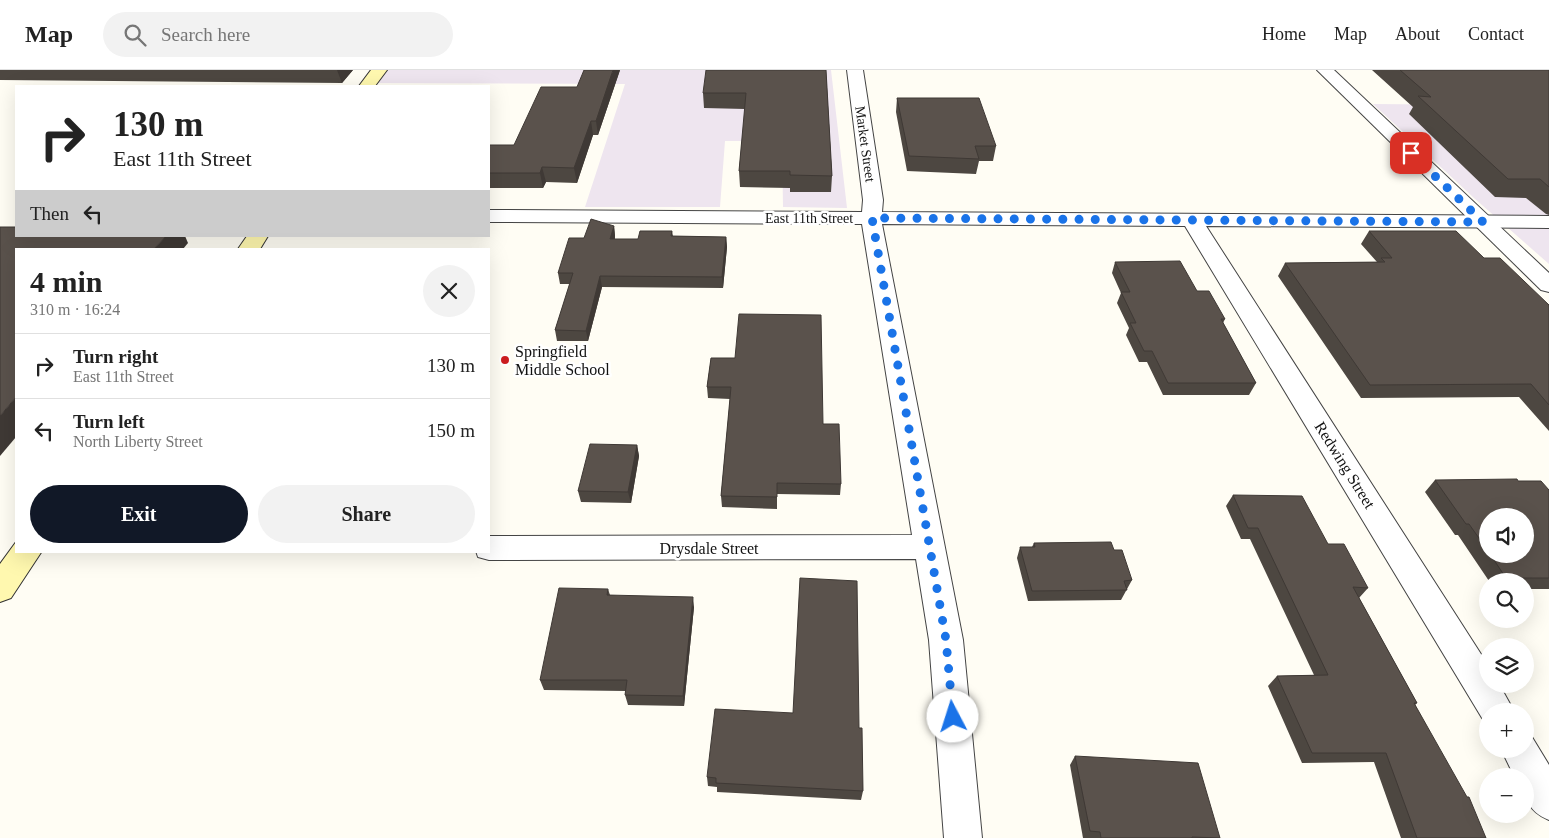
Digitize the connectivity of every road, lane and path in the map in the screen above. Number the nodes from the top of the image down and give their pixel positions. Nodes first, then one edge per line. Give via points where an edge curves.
1 (379, 70) edge
2 (855, 70) edge
3 (1325, 70) edge
4 (368, 85) edge
5 (490, 216) edge
6 (872, 218) junction
7 (1191, 219) junction
8 (1483, 222) junction
9 (1549, 222) edge
10 (257, 237) edge
11 (250, 248) edge
12 (1549, 285) edge
13 (930, 547) junction
14 (490, 548) edge
15 (26, 553) edge
16 (0, 589) edge
17 (1492, 703) edge
18 (1524, 758) edge
19 (1549, 801) edge
20 (964, 838) edge

1 - 4 main road
2 - 6 street, Market Street via 873,200
3 - 8 street
5 - 6 street, East 11th Street
6 - 7 street, East 11th Street
6 - 13 street, Market Street
7 - 8 street, East 11th Street
7 - 17 street, Redwing Street
8 - 9 street, East 11th Street
8 - 12 street
10 - 11 main road
13 - 14 street, Drysdale Street
13 - 20 street, Market Street via 946,640
15 - 16 main road
18 - 19 street

